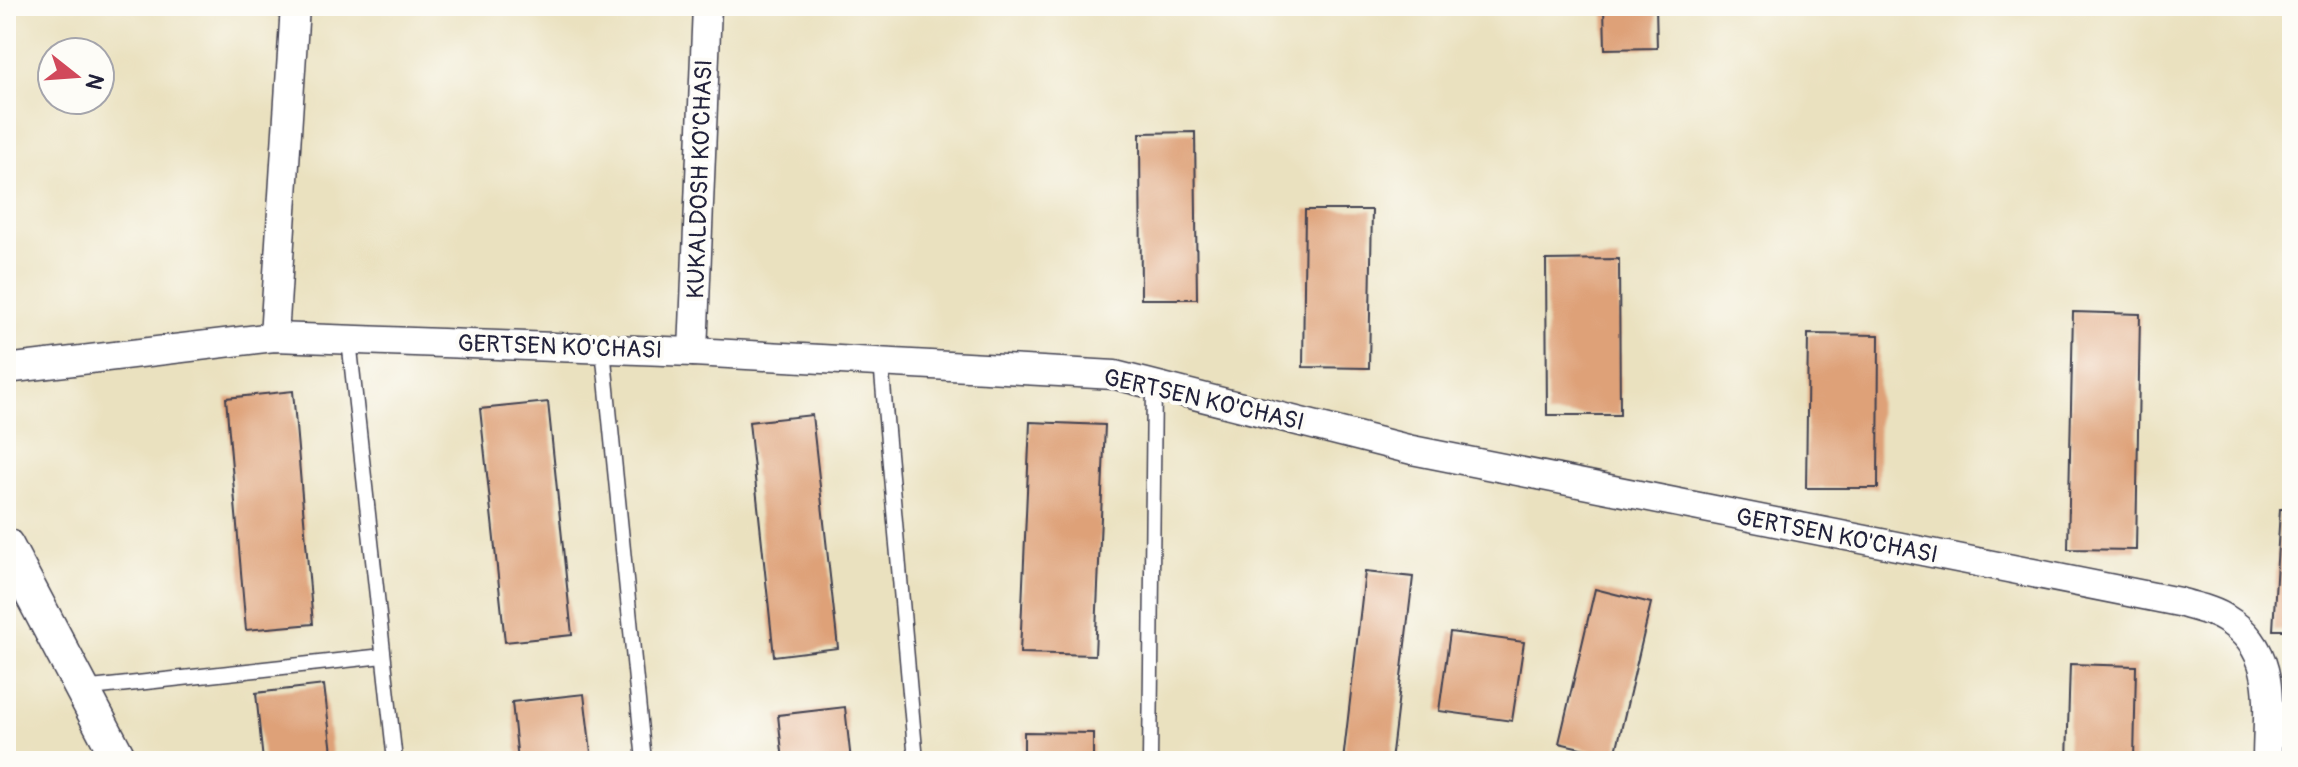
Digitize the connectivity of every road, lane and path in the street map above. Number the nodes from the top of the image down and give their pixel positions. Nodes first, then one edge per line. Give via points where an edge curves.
1 (295, 6) edge
2 (707, 6) edge
3 (274, 337) junction
4 (349, 340) junction
5 (603, 349) junction
6 (693, 352) junction
7 (881, 362) junction
8 (6, 369) edge
9 (1154, 385) junction
10 (6, 545) edge
11 (383, 656) junction
12 (82, 689) junction
13 (120, 761) edge
14 (395, 761) edge
15 (644, 761) edge
16 (916, 761) edge
17 (1150, 761) edge
18 (2267, 761) edge

1 - 3 street
2 - 6 street, KUKALDOSH KO'CHASI
3 - 4 street, GERTSEN KO'CHASI
3 - 8 street, GERTSEN KO'CHASI
4 - 5 street, GERTSEN KO'CHASI
4 - 11 lane
5 - 6 street, GERTSEN KO'CHASI
5 - 15 lane
6 - 7 street, GERTSEN KO'CHASI
7 - 9 street, GERTSEN KO'CHASI via 1115,375
7 - 16 lane
9 - 17 lane
9 - 18 street, GERTSEN KO'CHASI via 1412,450 2179,602 2224,617 2252,638 2267,675
10 - 12 street
11 - 12 lane
11 - 14 lane
12 - 13 street

